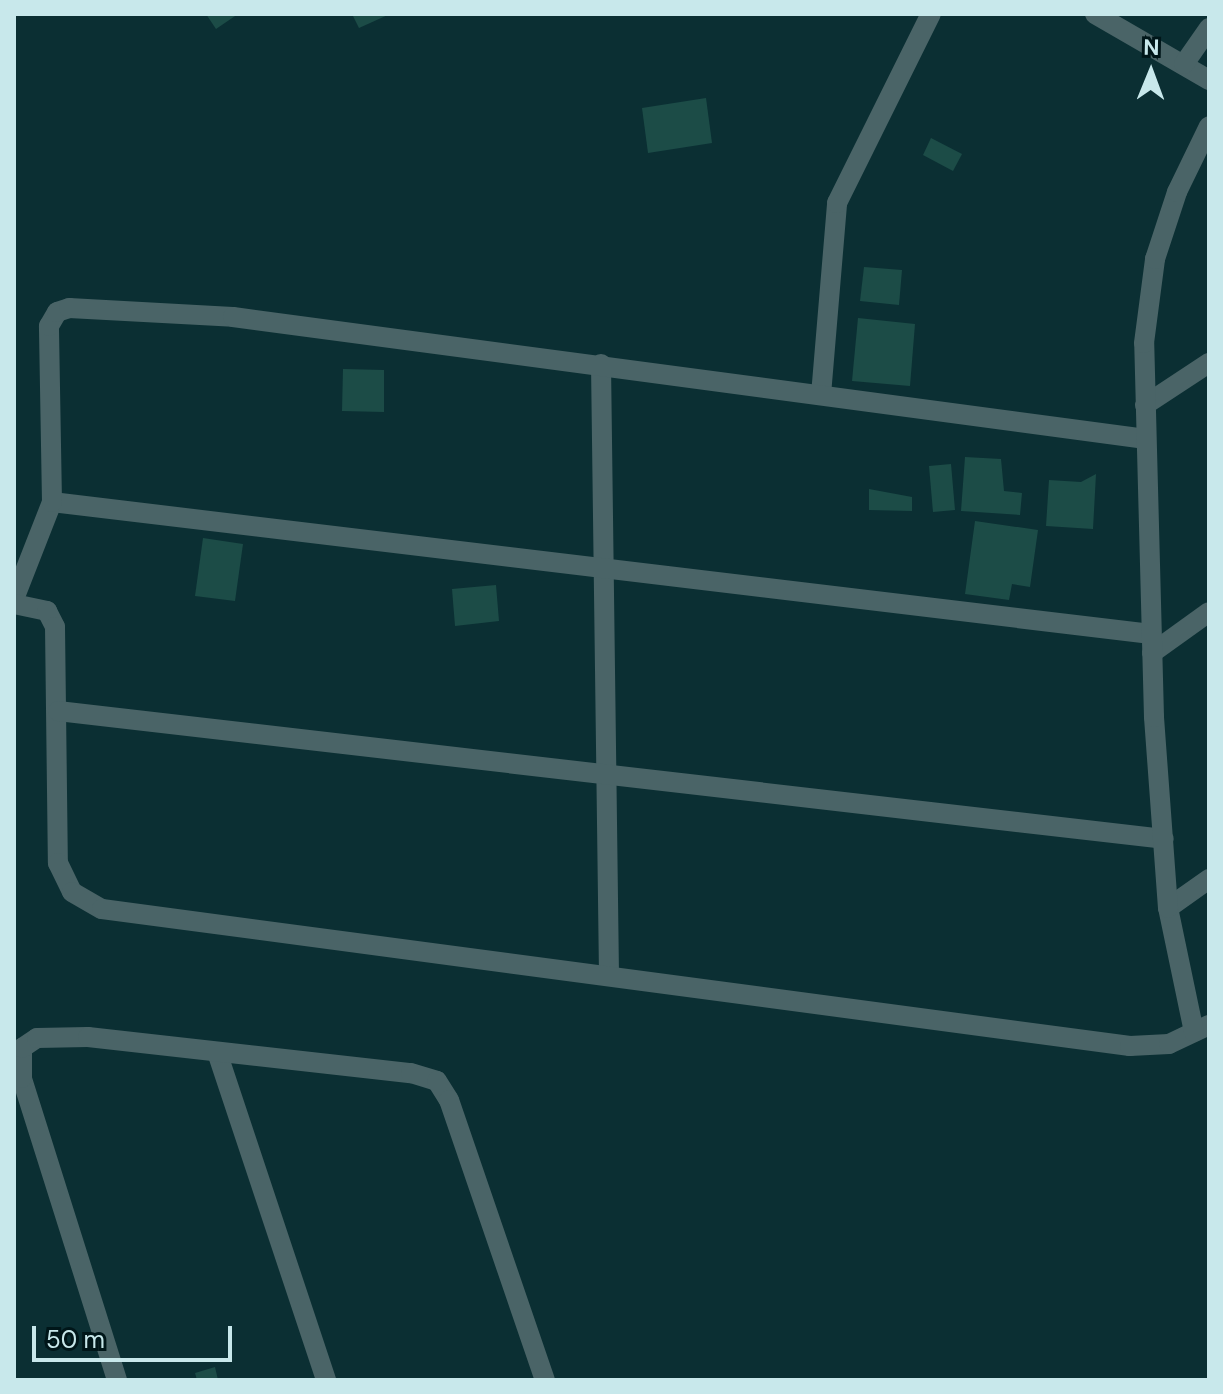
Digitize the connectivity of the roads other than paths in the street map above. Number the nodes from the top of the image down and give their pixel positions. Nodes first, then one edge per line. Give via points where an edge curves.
1 (931, 14) edge
2 (1095, 14) edge
3 (1209, 28) edge
4 (1184, 64) junction
5 (1209, 80) edge
6 (1209, 126) edge
7 (1209, 363) edge
8 (601, 364) junction
9 (821, 395) junction
10 (1145, 405) junction
11 (1146, 439) junction
12 (52, 502) junction
13 (604, 569) junction
14 (14, 602) edge
15 (1209, 612) edge
16 (1152, 644) junction
17 (58, 711) junction
18 (606, 771) junction
19 (1164, 839) junction
20 (1209, 879) edge
21 (1168, 908) junction
22 (609, 975) junction
23 (1202, 1028) edge
24 (217, 1052) junction
25 (117, 1380) edge
26 (326, 1380) edge
27 (545, 1380) edge

1 - 9 street via 837,203
2 - 4 street
3 - 4 street
4 - 5 street
6 - 10 street via 1177,192 1155,259 1144,343
7 - 10 street
8 - 9 street
8 - 12 street via 233,317 69,308 57,312 49,326
8 - 13 street
9 - 11 street
10 - 11 street
11 - 16 street
12 - 13 street
12 - 14 street
13 - 16 street
13 - 18 street
14 - 17 street via 47,611 55,627
15 - 16 street
16 - 19 street
17 - 18 street
17 - 22 street via 58,863 72,892 102,909
18 - 19 street
18 - 22 street
19 - 21 street
20 - 21 street
21 - 23 street
22 - 23 street via 1130,1046 1169,1044
24 - 25 street via 88,1037 37,1038 22,1048 22,1078
24 - 26 street
24 - 27 street via 411,1073 437,1081 449,1100

